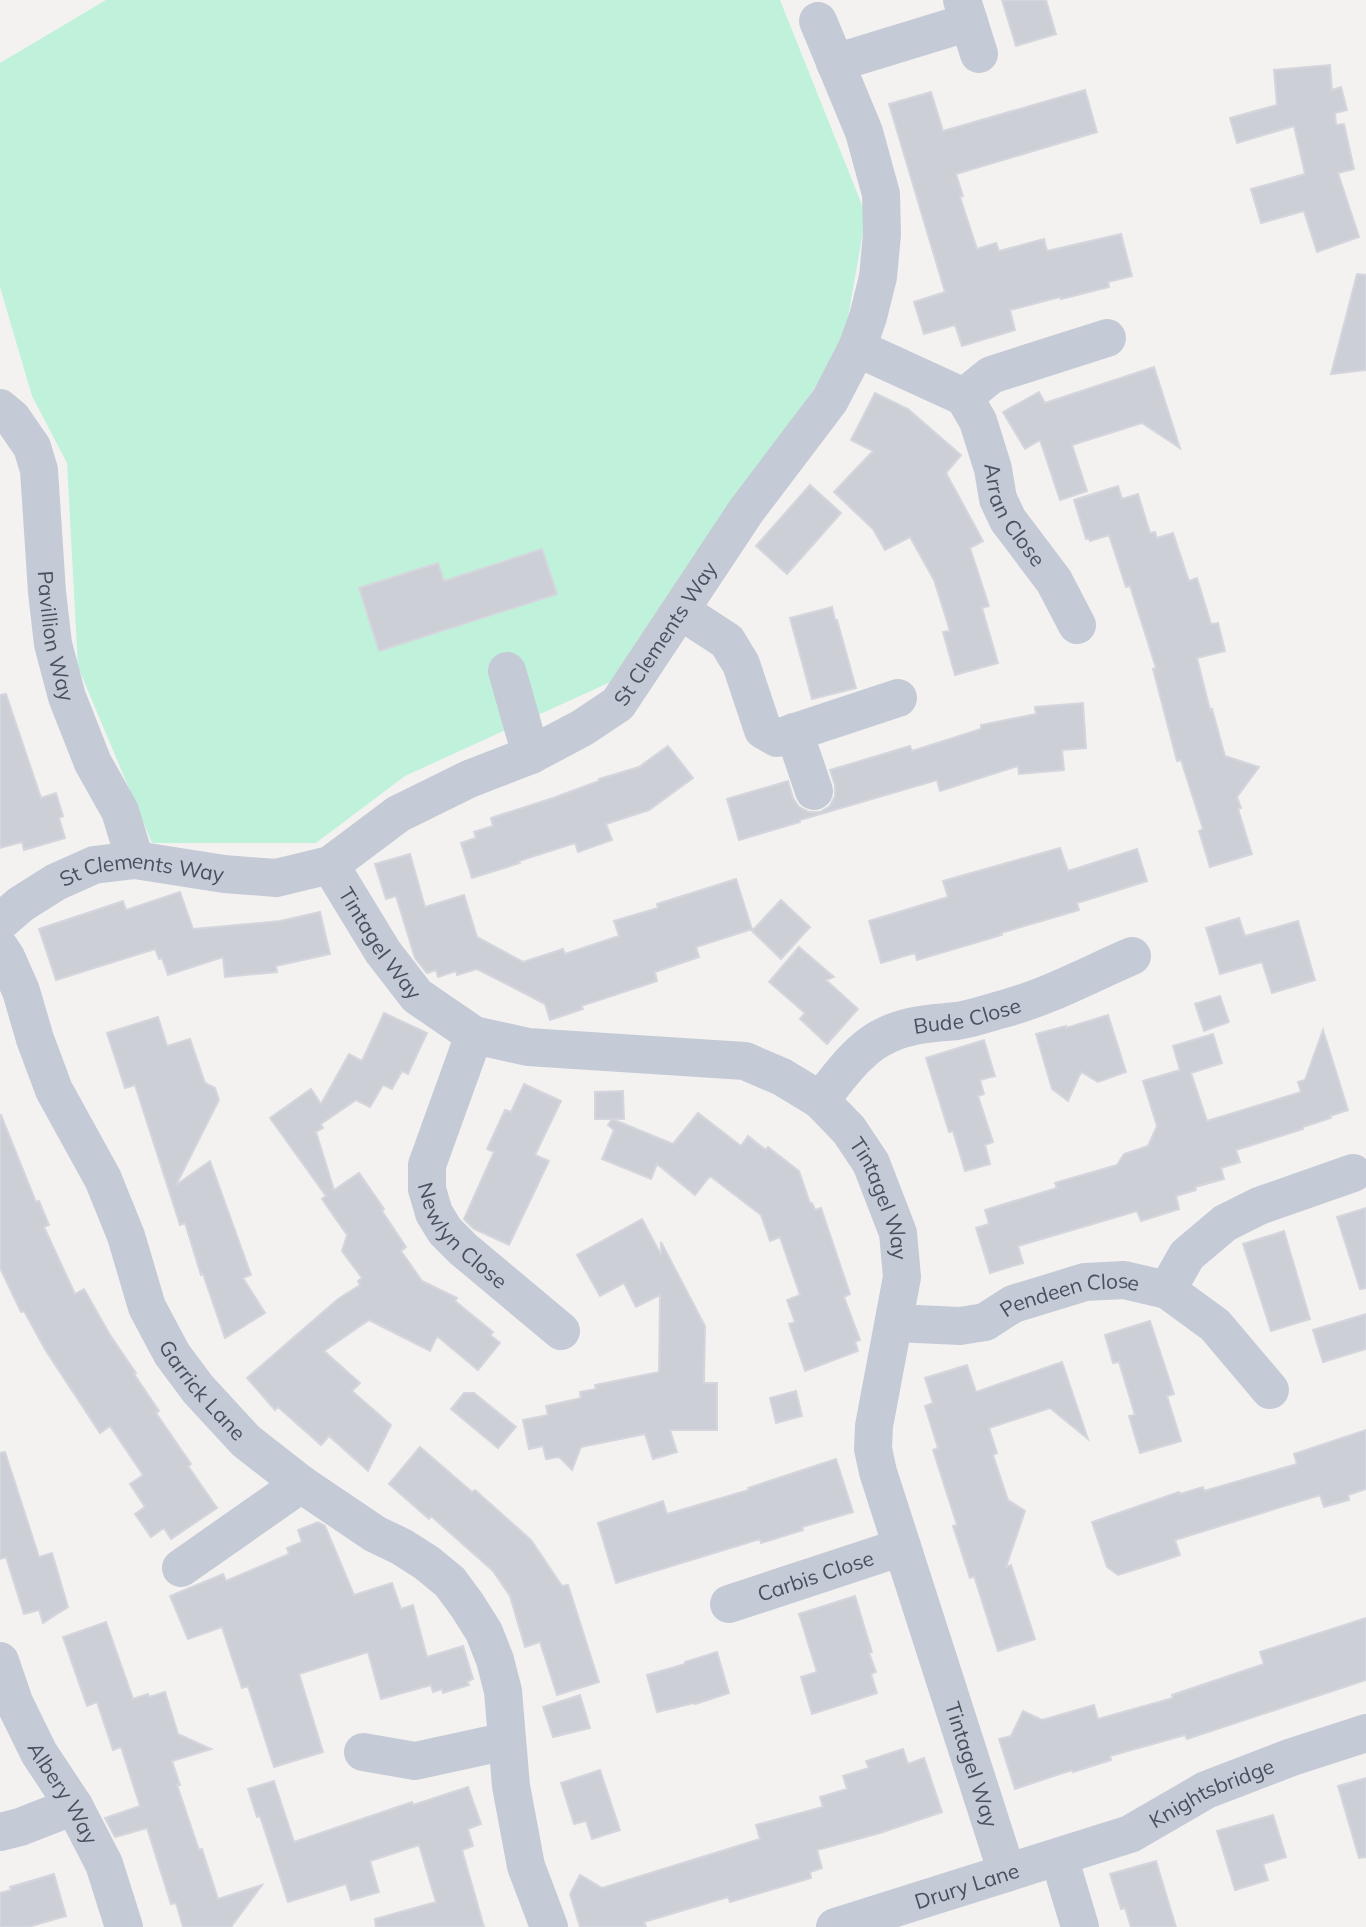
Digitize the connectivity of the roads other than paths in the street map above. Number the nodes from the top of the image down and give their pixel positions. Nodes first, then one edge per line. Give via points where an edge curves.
1 (818, 20) dead end
2 (970, 25) edge
3 (835, 62) junction
4 (1107, 338) dead end
5 (857, 348) junction
6 (964, 397) junction
7 (0, 408) edge
8 (681, 611) junction
9 (1077, 625) dead end
10 (507, 671) dead end
11 (898, 698) dead end
12 (794, 732) junction
13 (531, 755) junction
14 (814, 792) dead end
15 (135, 860) junction
16 (330, 865) junction
17 (0, 922) edge
18 (0, 948) edge
19 (1132, 956) dead end
20 (474, 1035) junction
21 (820, 1100) junction
22 (1353, 1173) dead end
23 (1167, 1290) junction
24 (895, 1323) junction
25 (561, 1331) dead end
26 (1270, 1390) dead end
27 (300, 1484) junction
28 (902, 1546) junction
29 (181, 1568) dead end
30 (729, 1604) dead end
31 (0, 1661) edge
32 (1366, 1733) edge
33 (507, 1741) junction
34 (363, 1752) dead end
35 (74, 1806) junction
36 (0, 1832) edge
37 (1059, 1857) junction
38 (1007, 1873) junction
39 (124, 1927) edge
40 (549, 1927) edge
41 (835, 1927) edge
42 (1080, 1927) edge

1 - 3 street, St Clements Way
2 - 3 street
3 - 5 street, St Clements Way via 864,132 881,194 878,277
4 - 6 street via 991,375
5 - 6 street
5 - 8 street, St Clements Way via 830,400 746,511
6 - 9 street, Arran Close via 978,421 1008,520 1054,581
7 - 15 street, Pavillion Way via 32,447 39,470 47,592 67,697 93,763 120,810
8 - 12 street via 727,640 741,664 763,730 777,737
8 - 13 street, St Clements Way via 618,704
10 - 13 street
11 - 12 street
12 - 14 street
13 - 16 street, St Clements Way via 398,814
15 - 16 street, St Clements Way via 276,878
15 - 17 street, St Clements Way via 94,865 56,882
16 - 20 street, Tintagel Way via 383,952 417,996
18 - 27 street, Garrick Lane via 21,991 54,1090 103,1179 147,1307 172,1354 246,1441
19 - 21 street, Bude Close via 1007,1008 959,1021 901,1028 863,1050
20 - 21 street, Tintagel Way via 528,1047 745,1061
20 - 25 street, Newlyn Close via 427,1165 434,1213 463,1249
21 - 24 street, Tintagel Way via 849,1130 871,1163 898,1233 902,1277
22 - 23 street, Pendeen Close via 1225,1223 1187,1255
23 - 24 street, Pendeen Close via 1124,1280 1085,1282 1013,1304 985,1322 960,1326
23 - 26 street, Pendeen Close via 1215,1325
24 - 28 street, Tintagel Way via 873,1449
27 - 29 street
27 - 33 street, Garrick Lane via 428,1563 450,1583 484,1632 495,1660
28 - 30 street, Carbis Close
28 - 38 street, Tintagel Way
31 - 35 street, Albery Way via 39,1753
32 - 37 street, Knightsbridge via 1206,1790 1130,1834
33 - 34 street via 415,1761
33 - 40 street, Garrick Lane via 526,1866
35 - 36 street
35 - 39 street, Albery Way via 104,1864
37 - 38 street, Drury Lane
37 - 42 street
38 - 41 street, Drury Lane

